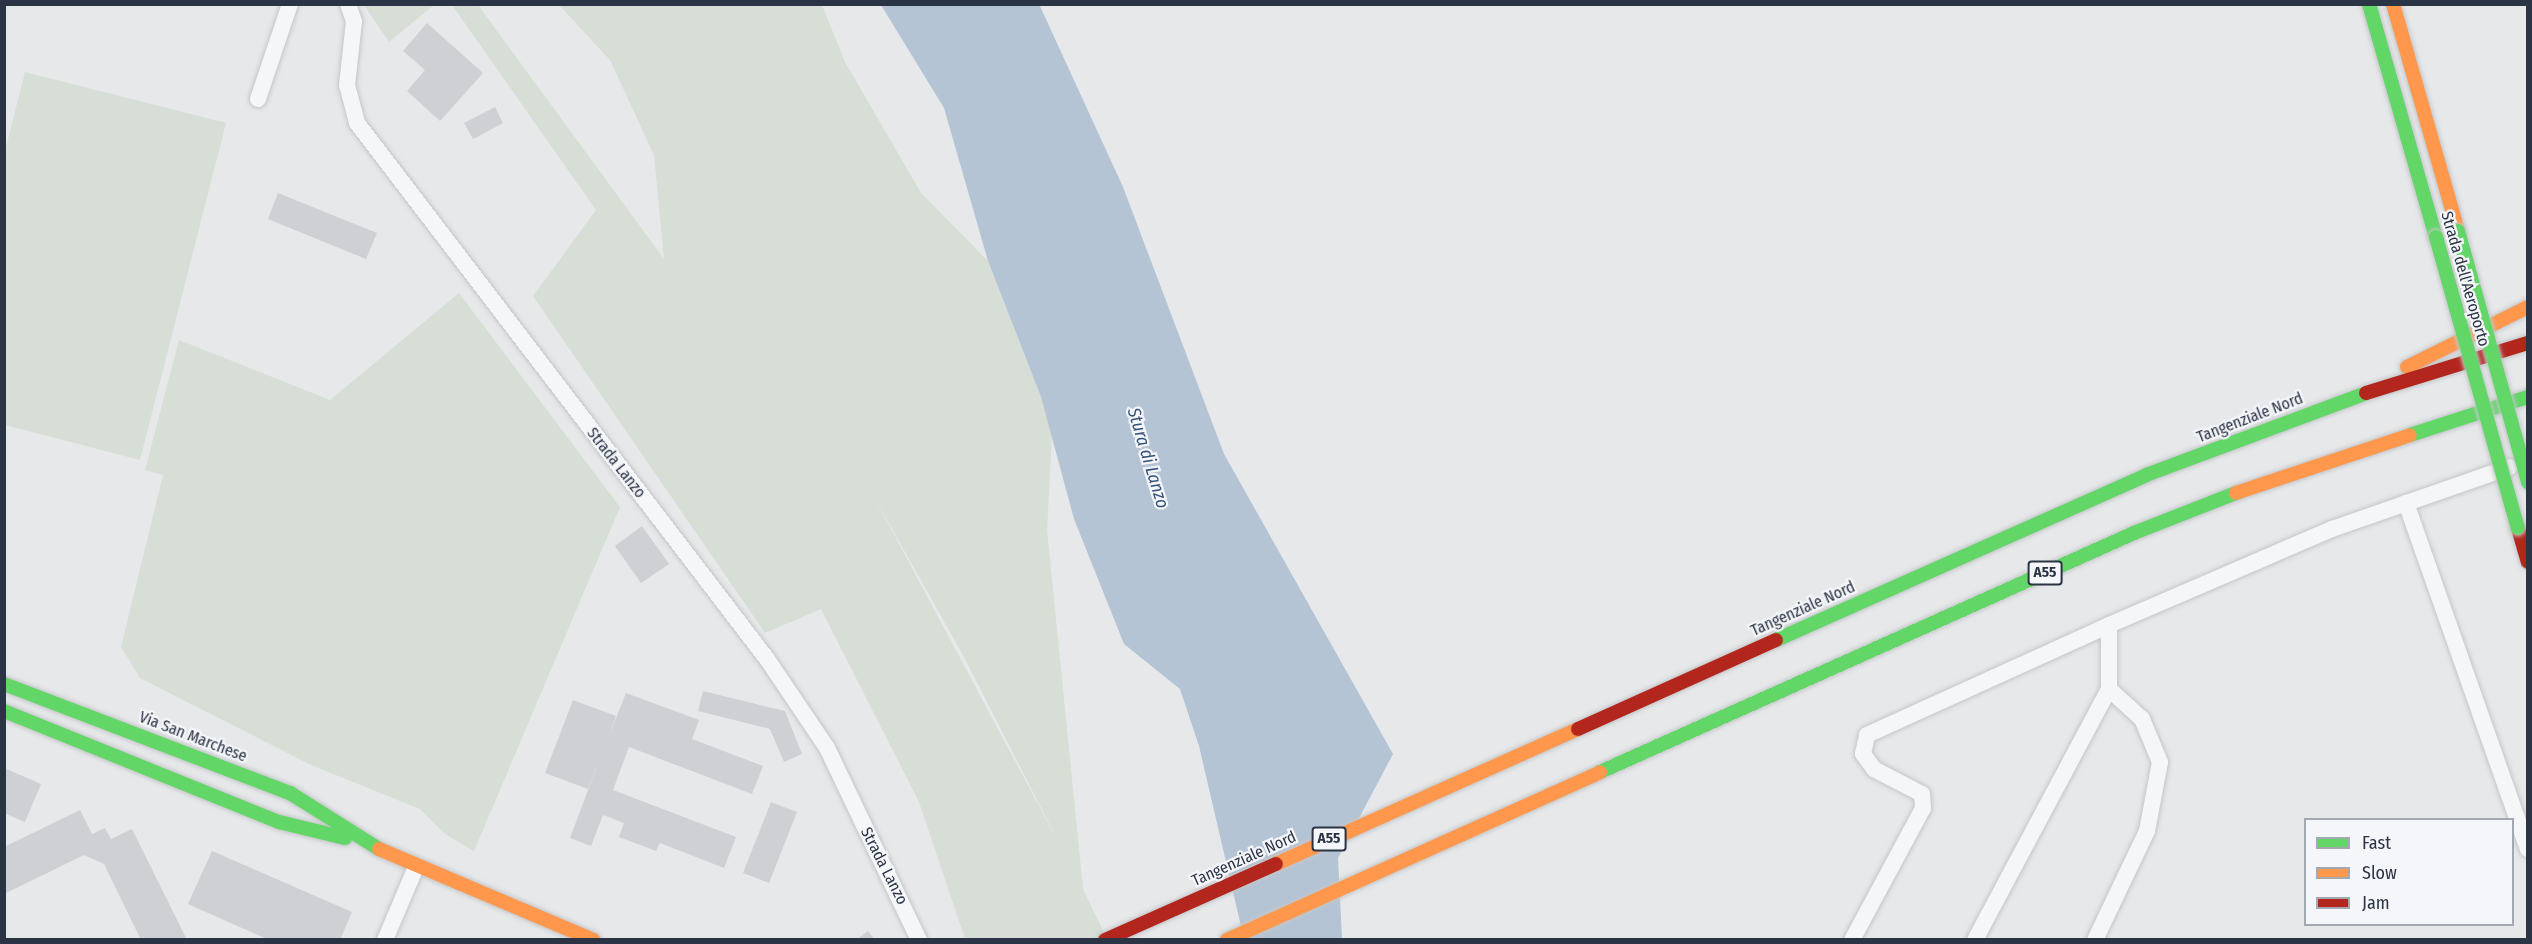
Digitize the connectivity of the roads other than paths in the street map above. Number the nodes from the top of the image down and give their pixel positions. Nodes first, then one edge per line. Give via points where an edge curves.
1 (290, 4) edge
2 (348, 4) edge
3 (2369, 4) edge
4 (2393, 4) edge
5 (258, 99) dead end
6 (2528, 307) edge
7 (2528, 343) edge
8 (2356, 396) junction
9 (2528, 397) edge
10 (2528, 460) edge
11 (2528, 482) edge
12 (2406, 503) junction
13 (2528, 562) edge
14 (2109, 625) junction
15 (4, 684) edge
16 (2109, 689) junction
17 (4, 711) edge
18 (359, 841) junction
19 (2528, 849) edge
20 (416, 867) junction
21 (385, 939) edge
22 (593, 939) edge
23 (917, 939) edge
24 (1105, 939) edge
25 (1227, 939) edge
26 (1852, 939) edge
27 (1975, 939) edge
28 (2095, 939) edge

1 - 5 street
2 - 23 street, Strada Lanzo via 354,21 347,85 357,123 767,659 827,748
3 - 13 main road, Strada dell'Aeroporto, bridge
4 - 11 main road, Strada dell'Aeroporto, bridge
6 - 8 main road via 2462,336
7 - 8 main road, Tangenziale Nord / A55
8 - 24 main road, Tangenziale Nord / A55 via 2146,475
9 - 25 main road, A55 via 2272,479 2134,533
10 - 12 street
12 - 14 street via 2332,529
12 - 19 street
14 - 16 street
14 - 26 street via 1867,735 1863,754 1875,769 1923,794 1923,808
15 - 18 main road, Via San Marchese via 290,793
16 - 27 street
16 - 28 street via 2142,719 2160,762 2147,831
17 - 18 main road, Via San Marchese via 279,822
18 - 20 main road, Via San Marchese
20 - 21 street
20 - 22 main road, Via San Marchese

